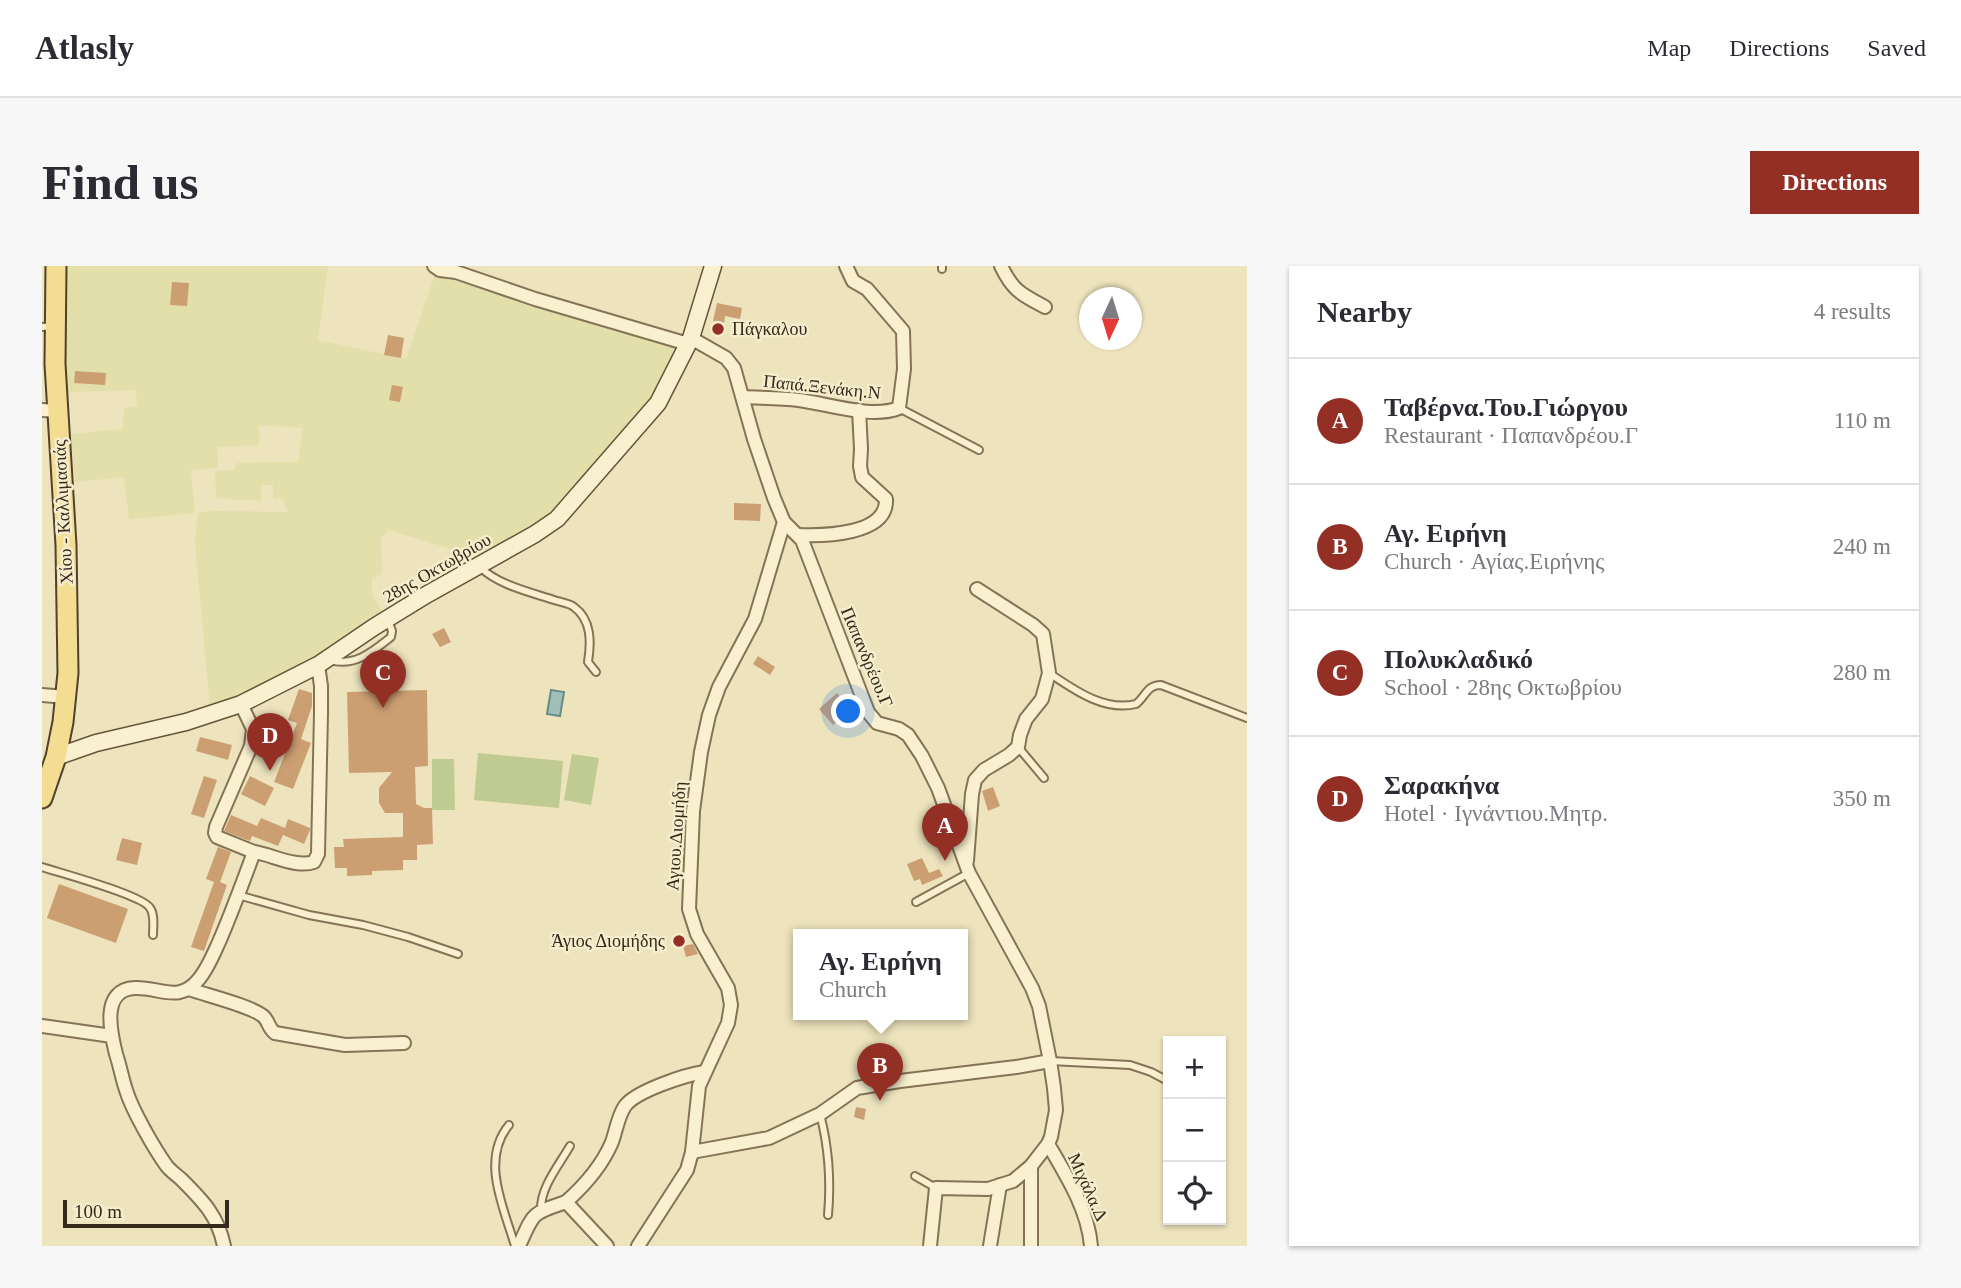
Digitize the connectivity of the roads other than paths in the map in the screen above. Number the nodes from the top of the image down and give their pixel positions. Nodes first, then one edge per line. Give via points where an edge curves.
1 (56, 266) edge
2 (434, 266) edge
3 (713, 266) edge
4 (846, 266) edge
5 (1001, 266) edge
6 (1045, 307) dead end
7 (49, 326) edge
8 (690, 341) junction
9 (743, 397) junction
10 (899, 408) junction
11 (50, 410) edge
12 (859, 410) junction
13 (979, 450) dead end
14 (784, 522) junction
15 (798, 535) junction
16 (478, 566) junction
17 (977, 589) dead end
18 (322, 662) junction
19 (596, 672) dead end
20 (1049, 673) junction
21 (42, 695) edge
22 (66, 697) junction
23 (241, 704) junction
24 (1247, 718) edge
25 (1018, 747) junction
26 (52, 748) edge
27 (1044, 778) dead end
28 (42, 798) edge
29 (254, 852) junction
30 (42, 867) edge
31 (968, 868) junction
32 (238, 895) junction
33 (916, 902) dead end
34 (153, 935) dead end
35 (458, 954) dead end
36 (190, 989) junction
37 (42, 1026) edge
38 (112, 1036) junction
39 (404, 1043) dead end
40 (1050, 1061) junction
41 (704, 1072) junction
42 (1163, 1078) edge
43 (820, 1114) junction
44 (509, 1125) dead end
45 (1048, 1144) junction
46 (570, 1146) dead end
47 (692, 1152) junction
48 (1031, 1166) junction
49 (915, 1176) dead end
50 (1000, 1185) junction
51 (936, 1188) junction
52 (566, 1202) junction
53 (541, 1210) junction
54 (828, 1214) dead end
55 (224, 1246) edge
56 (517, 1246) edge
57 (607, 1246) edge
58 (638, 1246) edge
59 (930, 1246) edge
60 (990, 1246) edge
61 (1031, 1246) edge
62 (1091, 1246) edge

1 - 7 main road, Χίου - Καλλιμασιάς
2 - 8 street, Παπανδρέου.Γ
3 - 8 main road, 28ης Οκτωβρίου
4 - 10 street, Παπά.Ξενάκη.Ν via 853,281 867,289 901,327 904,369
5 - 6 street via 1010,284
7 - 11 main road, Χίου - Καλλιμασιάς via 55,364
8 - 9 street, Παπανδρέου.Γ via 731,363
8 - 16 main road, 28ης Οκτωβρίου via 658,403 563,514
9 - 12 street, Παπά.Ξενάκη.Ν
9 - 14 street, Παπανδρέου.Γ
10 - 12 street, Παπά.Ξενάκη.Ν
10 - 13 lane
11 - 22 main road, Χίου - Καλλιμασιάς via 66,545
12 - 15 street via 860,470 865,481 886,499 885,510 870,526
14 - 15 street, Παπανδρέου.Γ
14 - 41 street, Αγιου.Διομήδη via 755,620 719,687 701,752 689,909 731,1000 728,1023
15 - 31 street, Παπανδρέου.Γ via 868,712 877,723 913,740 938,788
16 - 18 main road, 28ης Οκτωβρίου
16 - 19 lane via 513,586 574,607 587,623 591,637 587,662
17 - 20 street via 1043,634
18 - 23 main road, 28ης Οκτωβρίου
18 - 29 street via 318,854 308,864
20 - 24 lane via 1087,697 1115,704 1136,704 1149,688 1161,685
20 - 25 street via 1040,704 1026,719
21 - 22 street
22 - 26 main road, Χίου - Καλλιμασιάς via 64,722
23 - 26 main road, 28ης Οκτωβρίου via 96,743
23 - 29 street via 253,729 251,746 215,833
25 - 27 lane
25 - 31 street via 975,780
26 - 28 main road, Χίου - Καλλιμασιάς
29 - 32 street
30 - 34 lane via 144,902 153,916
31 - 33 lane
31 - 40 street, Παπανδρέου.Γ via 1032,988
32 - 35 lane
32 - 36 street via 209,965
36 - 38 street via 178,993 127,989 112,1005
36 - 39 street via 264,1016 275,1033 345,1045
37 - 38 street
38 - 55 street via 127,1093 148,1136 168,1168 205,1203 220,1228
40 - 42 lane via 1130,1065
40 - 43 street via 857,1088
40 - 45 street, Παπανδρέου.Γ via 1056,1110
41 - 47 street, Αγιου.Διομήδη
41 - 52 street via 687,1075 627,1103 605,1156
43 - 47 street via 769,1138
43 - 54 lane via 831,1184
44 - 56 lane via 496,1149 495,1178
45 - 48 street
45 - 62 street, Μιχάλα.Δ via 1083,1212
46 - 53 lane via 551,1179
47 - 58 street, Αγιου.Διομήδη via 687,1170
48 - 50 street
48 - 61 street
49 - 51 lane
50 - 51 street
50 - 60 street
51 - 59 street
52 - 53 street
52 - 57 street
53 - 56 street

